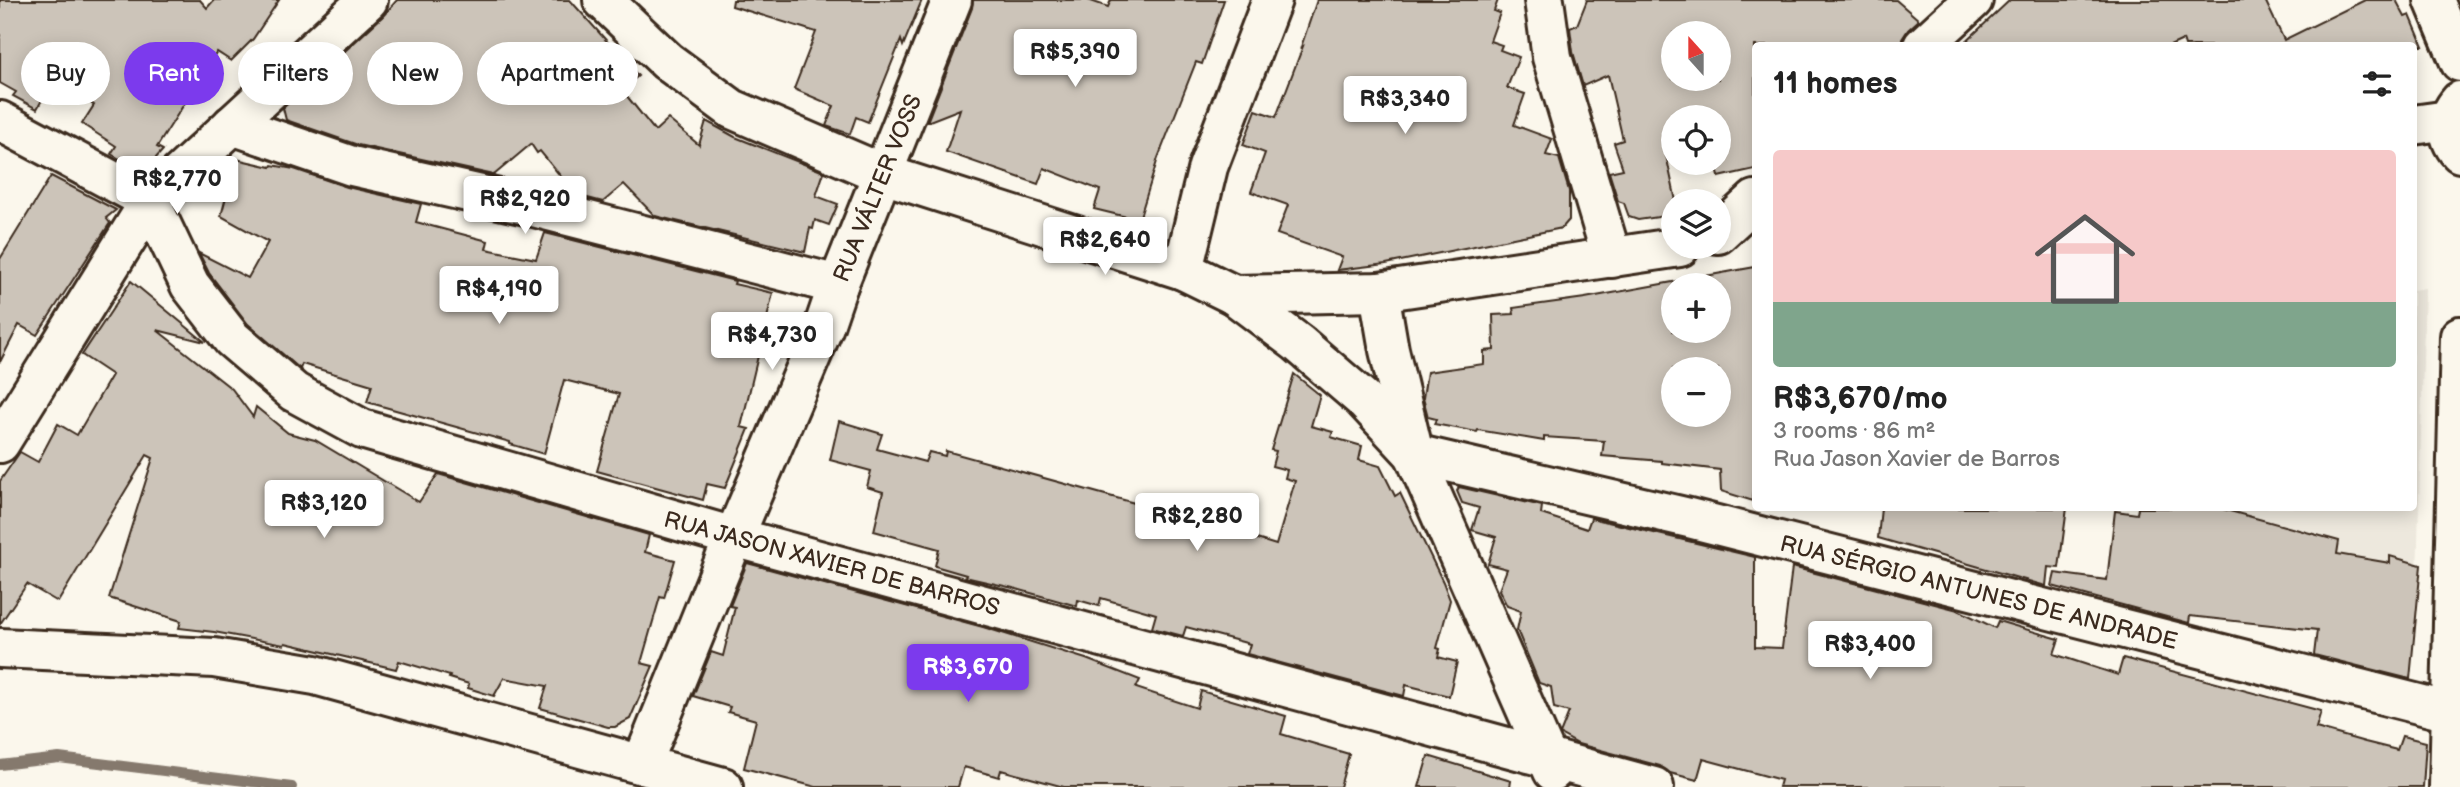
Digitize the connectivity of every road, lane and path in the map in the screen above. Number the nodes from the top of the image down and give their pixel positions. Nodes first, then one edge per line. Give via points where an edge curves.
1 (368, 0) edge
2 (603, 0) edge
3 (952, 0) edge
4 (1272, 0) edge
5 (1544, 0) edge
6 (1973, 0) edge
7 (2434, 0) edge
8 (1927, 42) edge
9 (2460, 62) edge
10 (0, 121) edge
11 (232, 125) junction
12 (883, 174) junction
13 (150, 201) junction
14 (1752, 203) edge
15 (1731, 222) edge
16 (1752, 234) edge
17 (1731, 238) edge
18 (1661, 250) edge
19 (1612, 258) junction
20 (1183, 270) junction
21 (838, 285) junction
22 (1380, 292) junction
23 (1234, 295) junction
24 (2460, 336) edge
25 (0, 443) edge
26 (1414, 454) junction
27 (734, 537) junction
28 (0, 648) edge
29 (2455, 714) edge
30 (642, 764) junction
31 (1553, 772) edge
32 (723, 787) edge
33 (1654, 787) edge
34 (2449, 787) edge

1 - 11 street
2 - 12 street via 667,61 732,109
3 - 12 street, RUA VÁLTER VOSS
4 - 20 street via 1208,167
5 - 19 street via 1552,57
6 - 8 street
7 - 9 street
10 - 13 street
11 - 13 street
11 - 21 street via 352,166 526,205
12 - 20 street
12 - 21 street, RUA VÁLTER VOSS
13 - 25 street
13 - 27 street, RUA JASON XAVIER DE BARROS via 190,285 233,340 294,392 362,429
14 - 15 street
16 - 17 street
18 - 19 street
19 - 22 street
20 - 23 street
21 - 27 street, RUA VÁLTER VOSS
22 - 23 street
22 - 26 street
23 - 26 street via 1362,398
24 - 29 street
26 - 29 street, RUA SÉRGIO ANTUNES DE ANDRADE via 1689,518
26 - 31 street
27 - 30 street, RUA VÁLTER VOSS
27 - 31 street, RUA JASON XAVIER DE BARROS
28 - 30 street via 214,658 315,675
29 - 34 street
30 - 32 street
31 - 33 street, RUA JASON XAVIER DE BARROS

